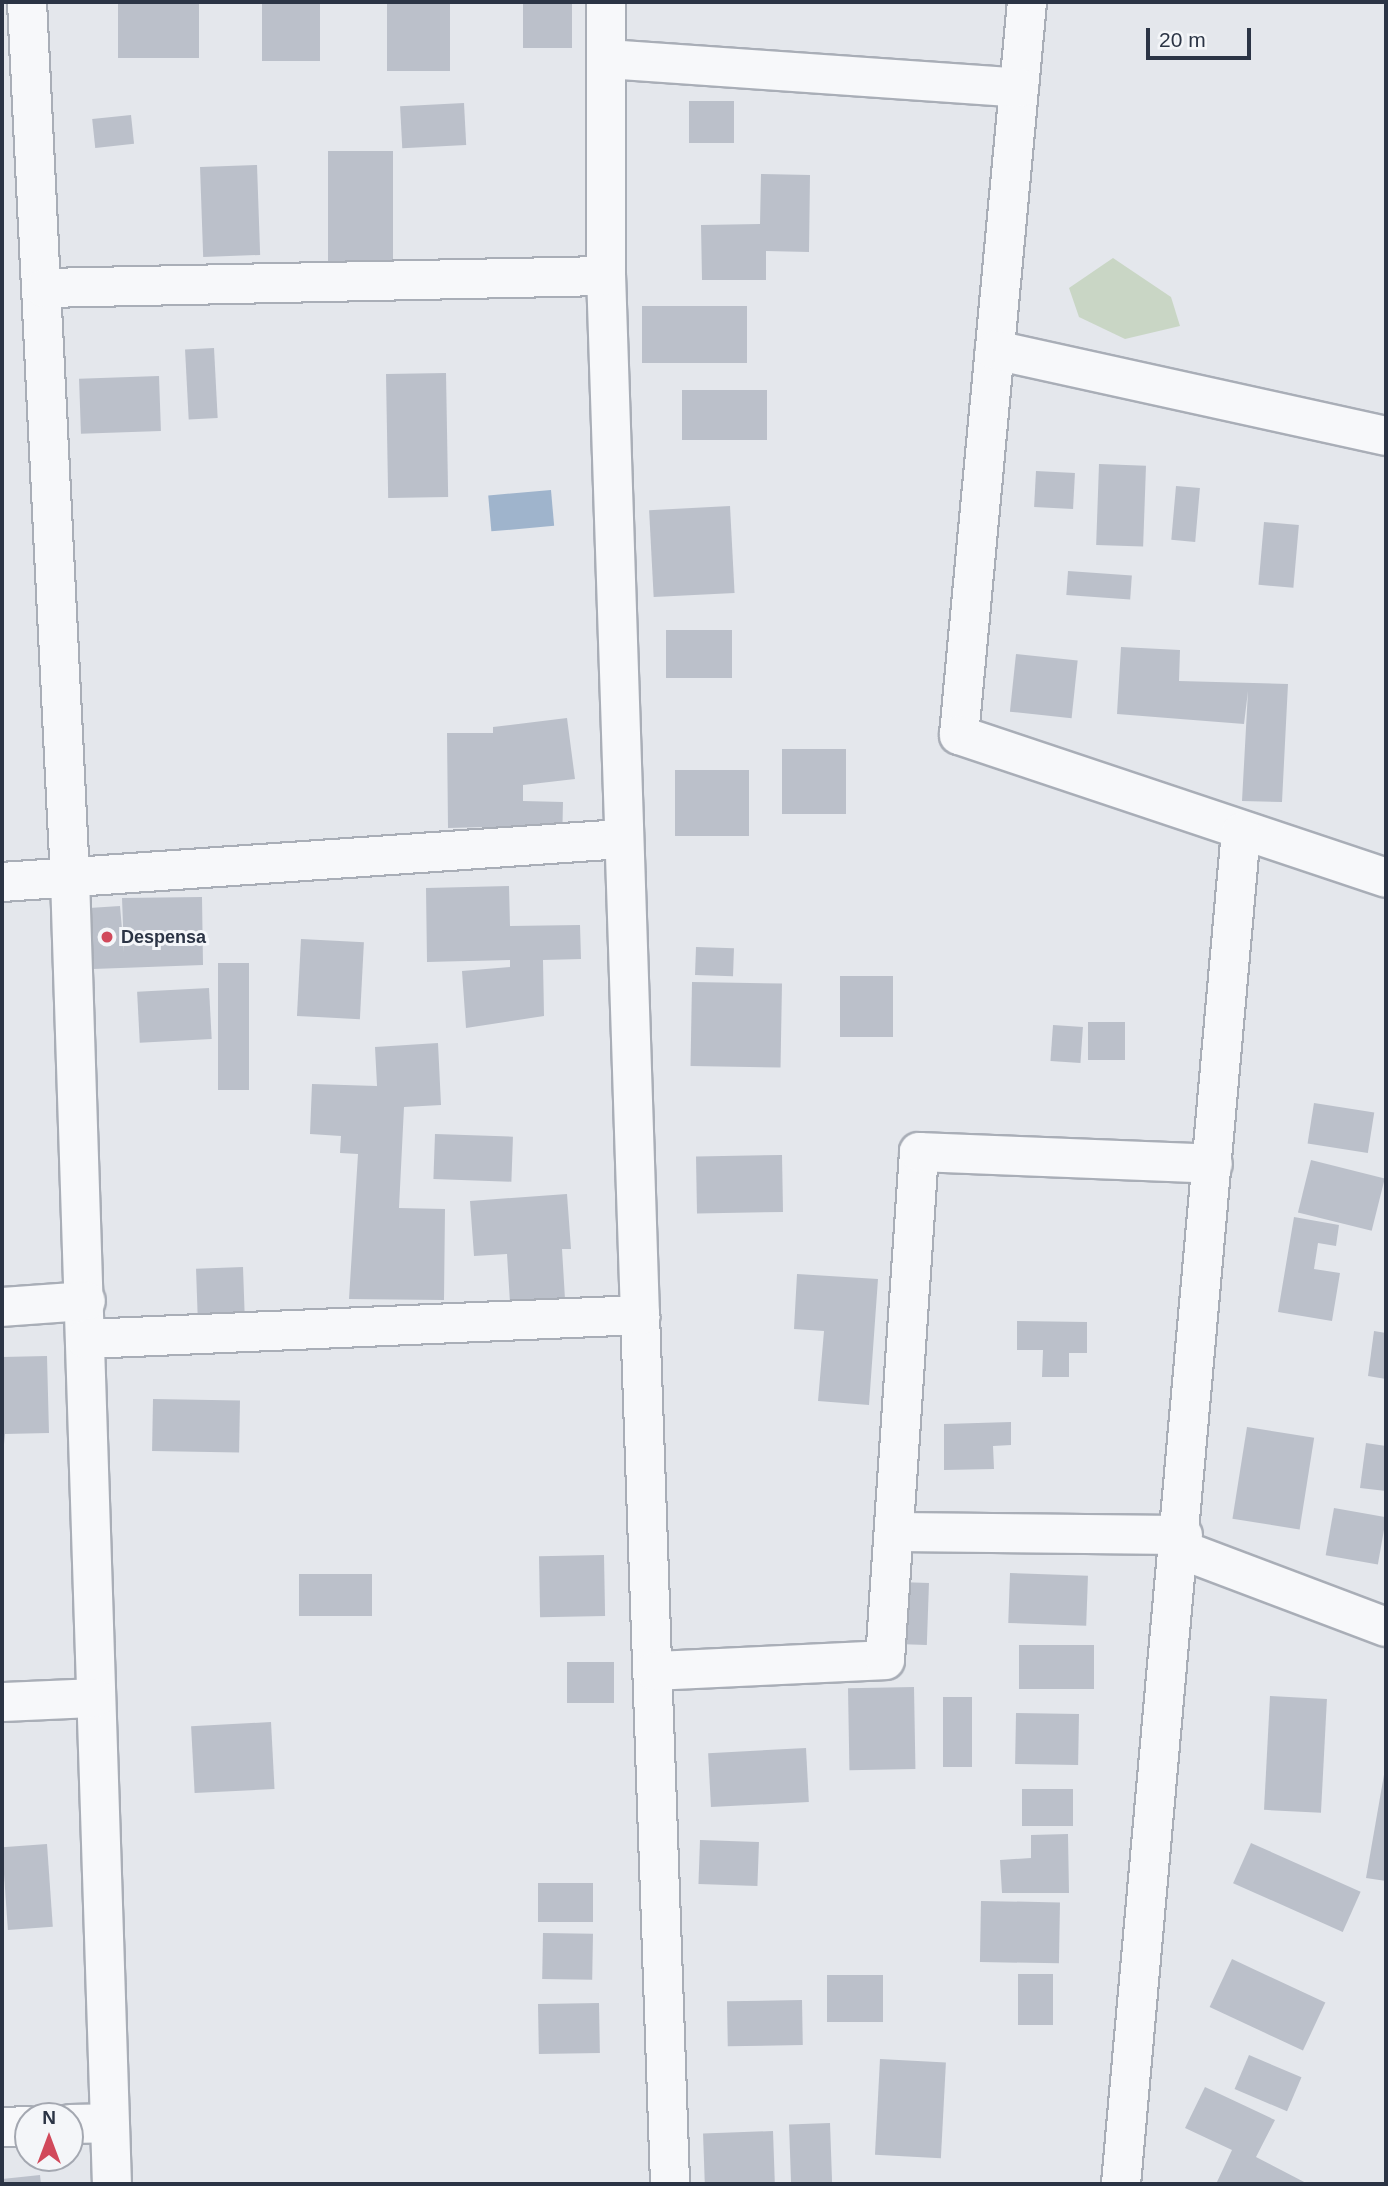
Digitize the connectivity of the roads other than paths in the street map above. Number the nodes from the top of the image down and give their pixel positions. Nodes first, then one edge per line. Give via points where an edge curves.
1 (27, 2) edge
2 (606, 2) edge
3 (1027, 2) edge
4 (608, 59) junction
5 (15, 86) edge
6 (1019, 88) junction
7 (606, 276) junction
8 (45, 288) junction
9 (995, 351) junction
10 (1386, 436) edge
11 (1241, 832) junction
12 (622, 839) junction
13 (70, 878) junction
14 (1386, 878) edge
15 (2, 882) edge
16 (1213, 1164) junction
17 (86, 1301) junction
18 (2, 1307) edge
19 (640, 1315) junction
20 (86, 1339) junction
21 (894, 1532) junction
22 (1182, 1542) junction
23 (1386, 1627) edge
24 (655, 1671) junction
25 (95, 1698) junction
26 (2, 1702) edge
27 (109, 2123) junction
28 (84, 2124) edge
29 (112, 2184) edge
30 (670, 2184) edge
31 (1121, 2184) edge

1 - 5 street
2 - 4 street
3 - 6 street
4 - 6 street
4 - 7 street
5 - 8 street
6 - 9 street
7 - 8 street
7 - 12 street
8 - 13 street
9 - 10 street
9 - 11 street via 958,735
11 - 14 street
11 - 16 street
12 - 13 street
12 - 19 street
13 - 15 street
13 - 17 street
16 - 21 street via 919,1152
16 - 22 street
17 - 18 street
17 - 20 street
19 - 20 street
19 - 24 street
20 - 25 street
21 - 22 street
21 - 24 street via 885,1660
22 - 23 street
22 - 31 street
24 - 30 street
25 - 26 street
25 - 27 street
27 - 28 street
27 - 29 street

